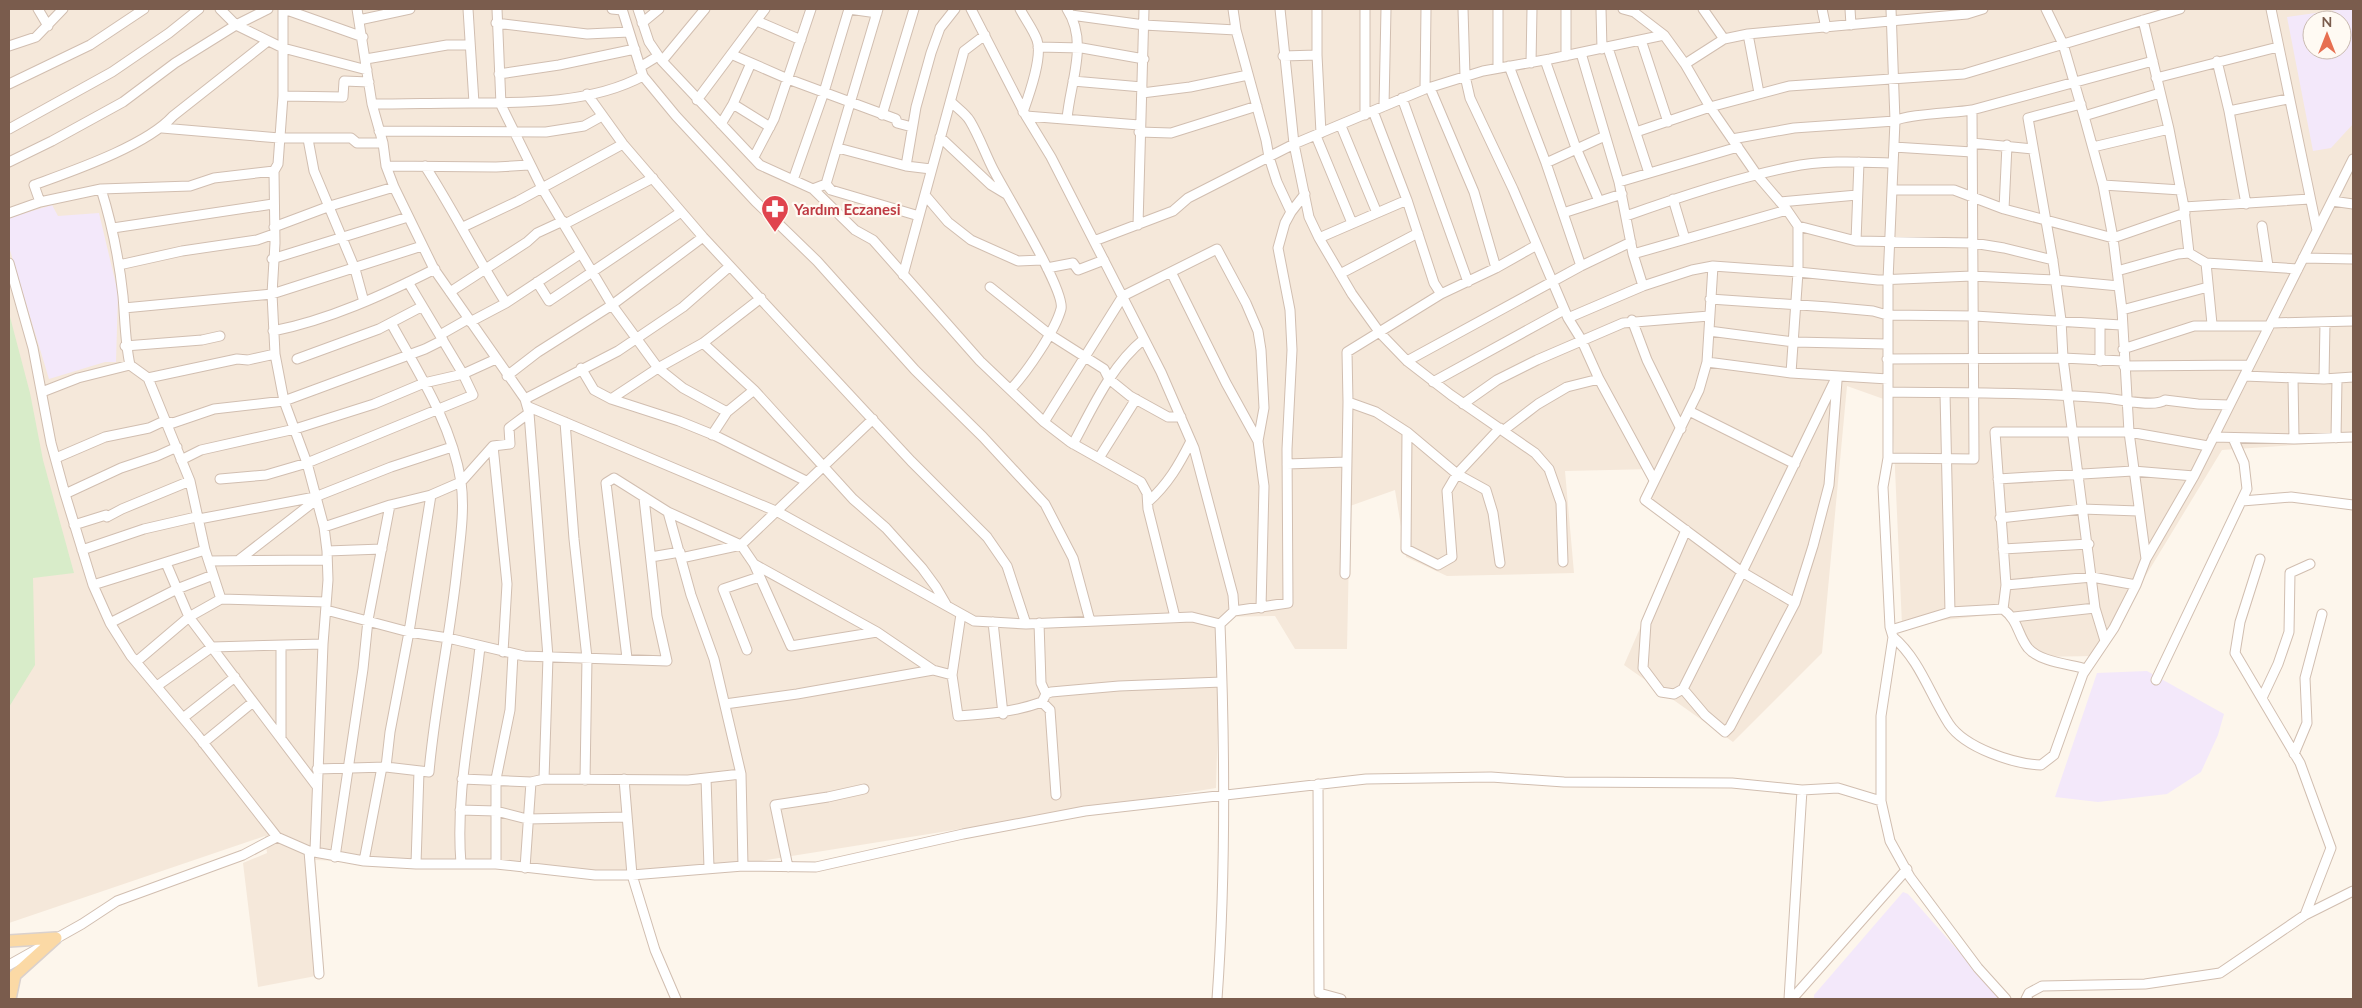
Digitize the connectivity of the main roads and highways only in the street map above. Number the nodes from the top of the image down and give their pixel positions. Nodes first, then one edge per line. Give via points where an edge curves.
1 (9, 942) edge
2 (10, 999) edge

1 - 2 main road via 56,938 15,975

